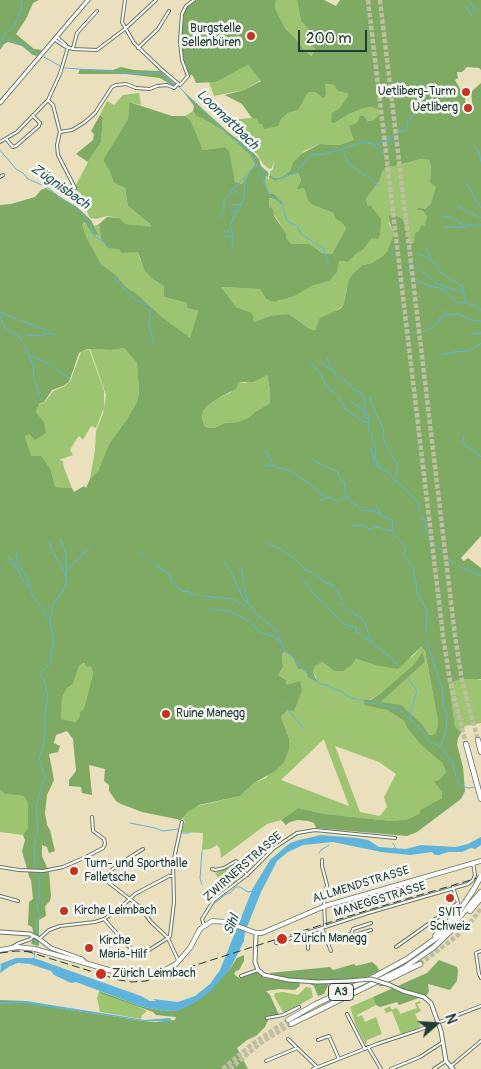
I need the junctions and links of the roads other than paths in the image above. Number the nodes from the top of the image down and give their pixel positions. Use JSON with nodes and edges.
{"nodes":[{"id":1,"x":88,"y":0,"type":"edge"},
{"id":2,"x":125,"y":0,"type":"edge"},
{"id":3,"x":156,"y":0,"type":"edge"},
{"id":4,"x":194,"y":0,"type":"edge"},
{"id":5,"x":97,"y":11,"type":"dead end"},
{"id":6,"x":169,"y":11,"type":"dead end"},
{"id":7,"x":126,"y":28,"type":"junction"},
{"id":8,"x":55,"y":38,"type":"junction"},
{"id":9,"x":68,"y":47,"type":"junction"},
{"id":10,"x":138,"y":48,"type":"junction"},
{"id":11,"x":73,"y":49,"type":"junction"},
{"id":12,"x":179,"y":84,"type":"junction"},
{"id":13,"x":48,"y":100,"type":"junction"},
{"id":14,"x":0,"y":103,"type":"edge"},
{"id":15,"x":33,"y":116,"type":"junction"},
{"id":16,"x":60,"y":132,"type":"junction"},
{"id":17,"x":6,"y":139,"type":"junction"},
{"id":18,"x":0,"y":142,"type":"edge"},
{"id":19,"x":3,"y":175,"type":"dead end"},
{"id":20,"x":0,"y":177,"type":"edge"},
{"id":21,"x":75,"y":188,"type":"dead end"},
{"id":22,"x":478,"y":740,"type":"dead end"},
{"id":23,"x":466,"y":744,"type":"tunnel mouth"},
{"id":24,"x":481,"y":752,"type":"edge"},
{"id":25,"x":481,"y":801,"type":"edge"},
{"id":26,"x":92,"y":817,"type":"dead end"},
{"id":27,"x":182,"y":822,"type":"dead end"},
{"id":28,"x":396,"y":838,"type":"dead end"},
{"id":29,"x":143,"y":849,"type":"dead end"},
{"id":30,"x":86,"y":857,"type":"junction"},
{"id":31,"x":322,"y":860,"type":"dead end"},
{"id":32,"x":481,"y":861,"type":"edge"},
{"id":33,"x":473,"y":864,"type":"junction"},
{"id":34,"x":0,"y":867,"type":"edge"},
{"id":35,"x":212,"y":869,"type":"dead end"},
{"id":36,"x":247,"y":875,"type":"junction"},
{"id":37,"x":173,"y":876,"type":"junction"},
{"id":38,"x":481,"y":876,"type":"edge"},
{"id":39,"x":103,"y":877,"type":"junction"},
{"id":40,"x":453,"y":887,"type":"junction"},
{"id":41,"x":481,"y":892,"type":"edge"},
{"id":42,"x":0,"y":896,"type":"edge"},
{"id":43,"x":130,"y":898,"type":"junction"},
{"id":44,"x":481,"y":898,"type":"edge"},
{"id":45,"x":18,"y":901,"type":"dead end"},
{"id":46,"x":325,"y":906,"type":"junction"},
{"id":47,"x":104,"y":919,"type":"junction"},
{"id":48,"x":460,"y":920,"type":"junction"},
{"id":49,"x":371,"y":923,"type":"dead end"},
{"id":50,"x":204,"y":925,"type":"junction"},
{"id":51,"x":324,"y":927,"type":"junction"},
{"id":52,"x":371,"y":930,"type":"dead end"},
{"id":53,"x":0,"y":932,"type":"edge"},
{"id":54,"x":256,"y":933,"type":"junction"},
{"id":55,"x":307,"y":933,"type":"junction"},
{"id":56,"x":351,"y":934,"type":"junction"},
{"id":57,"x":36,"y":937,"type":"junction"},
{"id":58,"x":325,"y":937,"type":"junction"},
{"id":59,"x":168,"y":938,"type":"junction"},
{"id":60,"x":310,"y":942,"type":"junction"},
{"id":61,"x":327,"y":942,"type":"junction"},
{"id":62,"x":276,"y":943,"type":"dead end"},
{"id":63,"x":396,"y":947,"type":"dead end"},
{"id":64,"x":12,"y":948,"type":"junction"},
{"id":65,"x":308,"y":949,"type":"dead end"},
{"id":66,"x":0,"y":950,"type":"edge"},
{"id":67,"x":481,"y":950,"type":"edge"},
{"id":68,"x":331,"y":951,"type":"dead end"},
{"id":69,"x":414,"y":955,"type":"junction"},
{"id":70,"x":179,"y":961,"type":"junction"},
{"id":71,"x":86,"y":963,"type":"junction"},
{"id":72,"x":420,"y":964,"type":"tunnel mouth"},
{"id":73,"x":260,"y":972,"type":"junction"},
{"id":74,"x":241,"y":976,"type":"dead end"},
{"id":75,"x":481,"y":978,"type":"edge"},
{"id":76,"x":352,"y":995,"type":"junction"},
{"id":77,"x":481,"y":1006,"type":"edge"},
{"id":78,"x":299,"y":1007,"type":"dead end"},
{"id":79,"x":347,"y":1014,"type":"dead end"},
{"id":80,"x":267,"y":1018,"type":"dead end"},
{"id":81,"x":438,"y":1023,"type":"junction"},
{"id":82,"x":288,"y":1039,"type":"dead end"},
{"id":83,"x":318,"y":1040,"type":"dead end"},
{"id":84,"x":481,"y":1041,"type":"edge"},
{"id":85,"x":443,"y":1042,"type":"junction"},
{"id":86,"x":297,"y":1048,"type":"junction"},
{"id":87,"x":367,"y":1048,"type":"junction"},
{"id":88,"x":339,"y":1059,"type":"junction"},
{"id":89,"x":266,"y":1061,"type":"dead end"},
{"id":90,"x":446,"y":1061,"type":"junction"},
{"id":91,"x":317,"y":1067,"type":"junction"},
{"id":92,"x":451,"y":1068,"type":"edge"},
{"id":93,"x":314,"y":1069,"type":"edge"},
{"id":94,"x":381,"y":1069,"type":"edge"},
{"id":95,"x":391,"y":1069,"type":"edge"},
{"id":96,"x":434,"y":1069,"type":"edge"}],
"edges":[{"from":1,"to":8,"type":"main road"},
{"from":2,"to":7,"type":"street"},
{"from":3,"to":7,"type":"street"},
{"from":4,"to":12,"type":"street"},
{"from":5,"to":11,"type":"street"},
{"from":6,"to":10,"type":"street"},
{"from":7,"to":10,"type":"street"},
{"from":7,"to":11,"type":"street"},
{"from":8,"to":9,"type":"street"},
{"from":8,"to":14,"type":"main road"},
{"from":9,"to":11,"type":"street"},
{"from":9,"to":13,"type":"street"},
{"from":10,"to":12,"type":"street"},
{"from":12,"to":16,"type":"street"},
{"from":13,"to":15,"type":"street"},
{"from":13,"to":16,"type":"street"},
{"from":15,"to":17,"type":"street"},
{"from":15,"to":17,"type":"street"},
{"from":16,"to":21,"type":"street"},
{"from":17,"to":18,"type":"street"},
{"from":19,"to":20,"type":"street"},
{"from":22,"to":24,"type":"highway"},
{"from":23,"to":25,"type":"highway"},
{"from":26,"to":30,"type":"street"},
{"from":27,"to":37,"type":"street"},
{"from":28,"to":36,"type":"street","name":"ZWIRNERSTRASSE"},
{"from":29,"to":39,"type":"street"},
{"from":30,"to":34,"type":"street"},
{"from":30,"to":39,"type":"street"},
{"from":31,"to":46,"type":"street"},
{"from":32,"to":33,"type":"main road","name":"ALLMENDSTRASSE"},
{"from":33,"to":40,"type":"street","name":"MANEGGSTRASSE"},
{"from":33,"to":46,"type":"main road","name":"ALLMENDSTRASSE"},
{"from":35,"to":36,"type":"street"},
{"from":36,"to":50,"type":"street","name":"ZWIRNERSTRASSE"},
{"from":37,"to":43,"type":"street"},
{"from":37,"to":59,"type":"street"},
{"from":38,"to":69,"type":"highway","number":"A3","bridge":true},
{"from":39,"to":43,"type":"street"},
{"from":40,"to":51,"type":"street","name":"MANEGGSTRASSE"},
{"from":40,"to":63,"type":"street"},
{"from":41,"to":48,"type":"highway","number":"A3"},
{"from":42,"to":45,"type":"street"},
{"from":43,"to":47,"type":"street"},
{"from":43,"to":59,"type":"street"},
{"from":44,"to":48,"type":"highway"},
{"from":46,"to":51,"type":"street"},
{"from":46,"to":54,"type":"main road","name":"ALLMENDSTRASSE"},
{"from":47,"to":57,"type":"street"},
{"from":47,"to":59,"type":"street"},
{"from":48,"to":69,"type":"highway","number":"A3"},
{"from":48,"to":76,"type":"highway"},
{"from":49,"to":56,"type":"street"},
{"from":50,"to":54,"type":"main road"},
{"from":50,"to":70,"type":"main road"},
{"from":51,"to":55,"type":"street","name":"MANEGGSTRASSE"},
{"from":51,"to":58,"type":"street"},
{"from":52,"to":56,"type":"street"},
{"from":53,"to":57,"type":"main road"},
{"from":54,"to":73,"type":"main road"},
{"from":55,"to":60,"type":"street"},
{"from":55,"to":62,"type":"street","name":"MANEGGSTRASSE"},
{"from":56,"to":61,"type":"street"},
{"from":57,"to":64,"type":"street"},
{"from":57,"to":71,"type":"main road"},
{"from":58,"to":60,"type":"street"},
{"from":58,"to":61,"type":"street"},
{"from":59,"to":70,"type":"street"},
{"from":60,"to":65,"type":"street"},
{"from":61,"to":68,"type":"street"},
{"from":64,"to":66,"type":"main road"},
{"from":64,"to":71,"type":"main road"},
{"from":67,"to":75,"type":"street"},
{"from":69,"to":76,"type":"highway","number":"A3"},
{"from":70,"to":71,"type":"main road"},
{"from":72,"to":76,"type":"highway","number":"A3"},
{"from":73,"to":74,"type":"street"},
{"from":73,"to":81,"type":"main road","bridge":true},
{"from":77,"to":81,"type":"street"},
{"from":78,"to":80,"type":"street"},
{"from":79,"to":87,"type":"street"},
{"from":81,"to":85,"type":"main road"},
{"from":81,"to":87,"type":"street"},
{"from":82,"to":86,"type":"street"},
{"from":83,"to":88,"type":"street"},
{"from":84,"to":92,"type":"street"},
{"from":85,"to":90,"type":"main road"},
{"from":85,"to":95,"type":"street"},
{"from":86,"to":89,"type":"street"},
{"from":86,"to":91,"type":"street"},
{"from":87,"to":88,"type":"street"},
{"from":87,"to":94,"type":"street"},
{"from":88,"to":91,"type":"street"},
{"from":90,"to":92,"type":"main road"},
{"from":90,"to":96,"type":"street"},
{"from":91,"to":93,"type":"street"}]}
